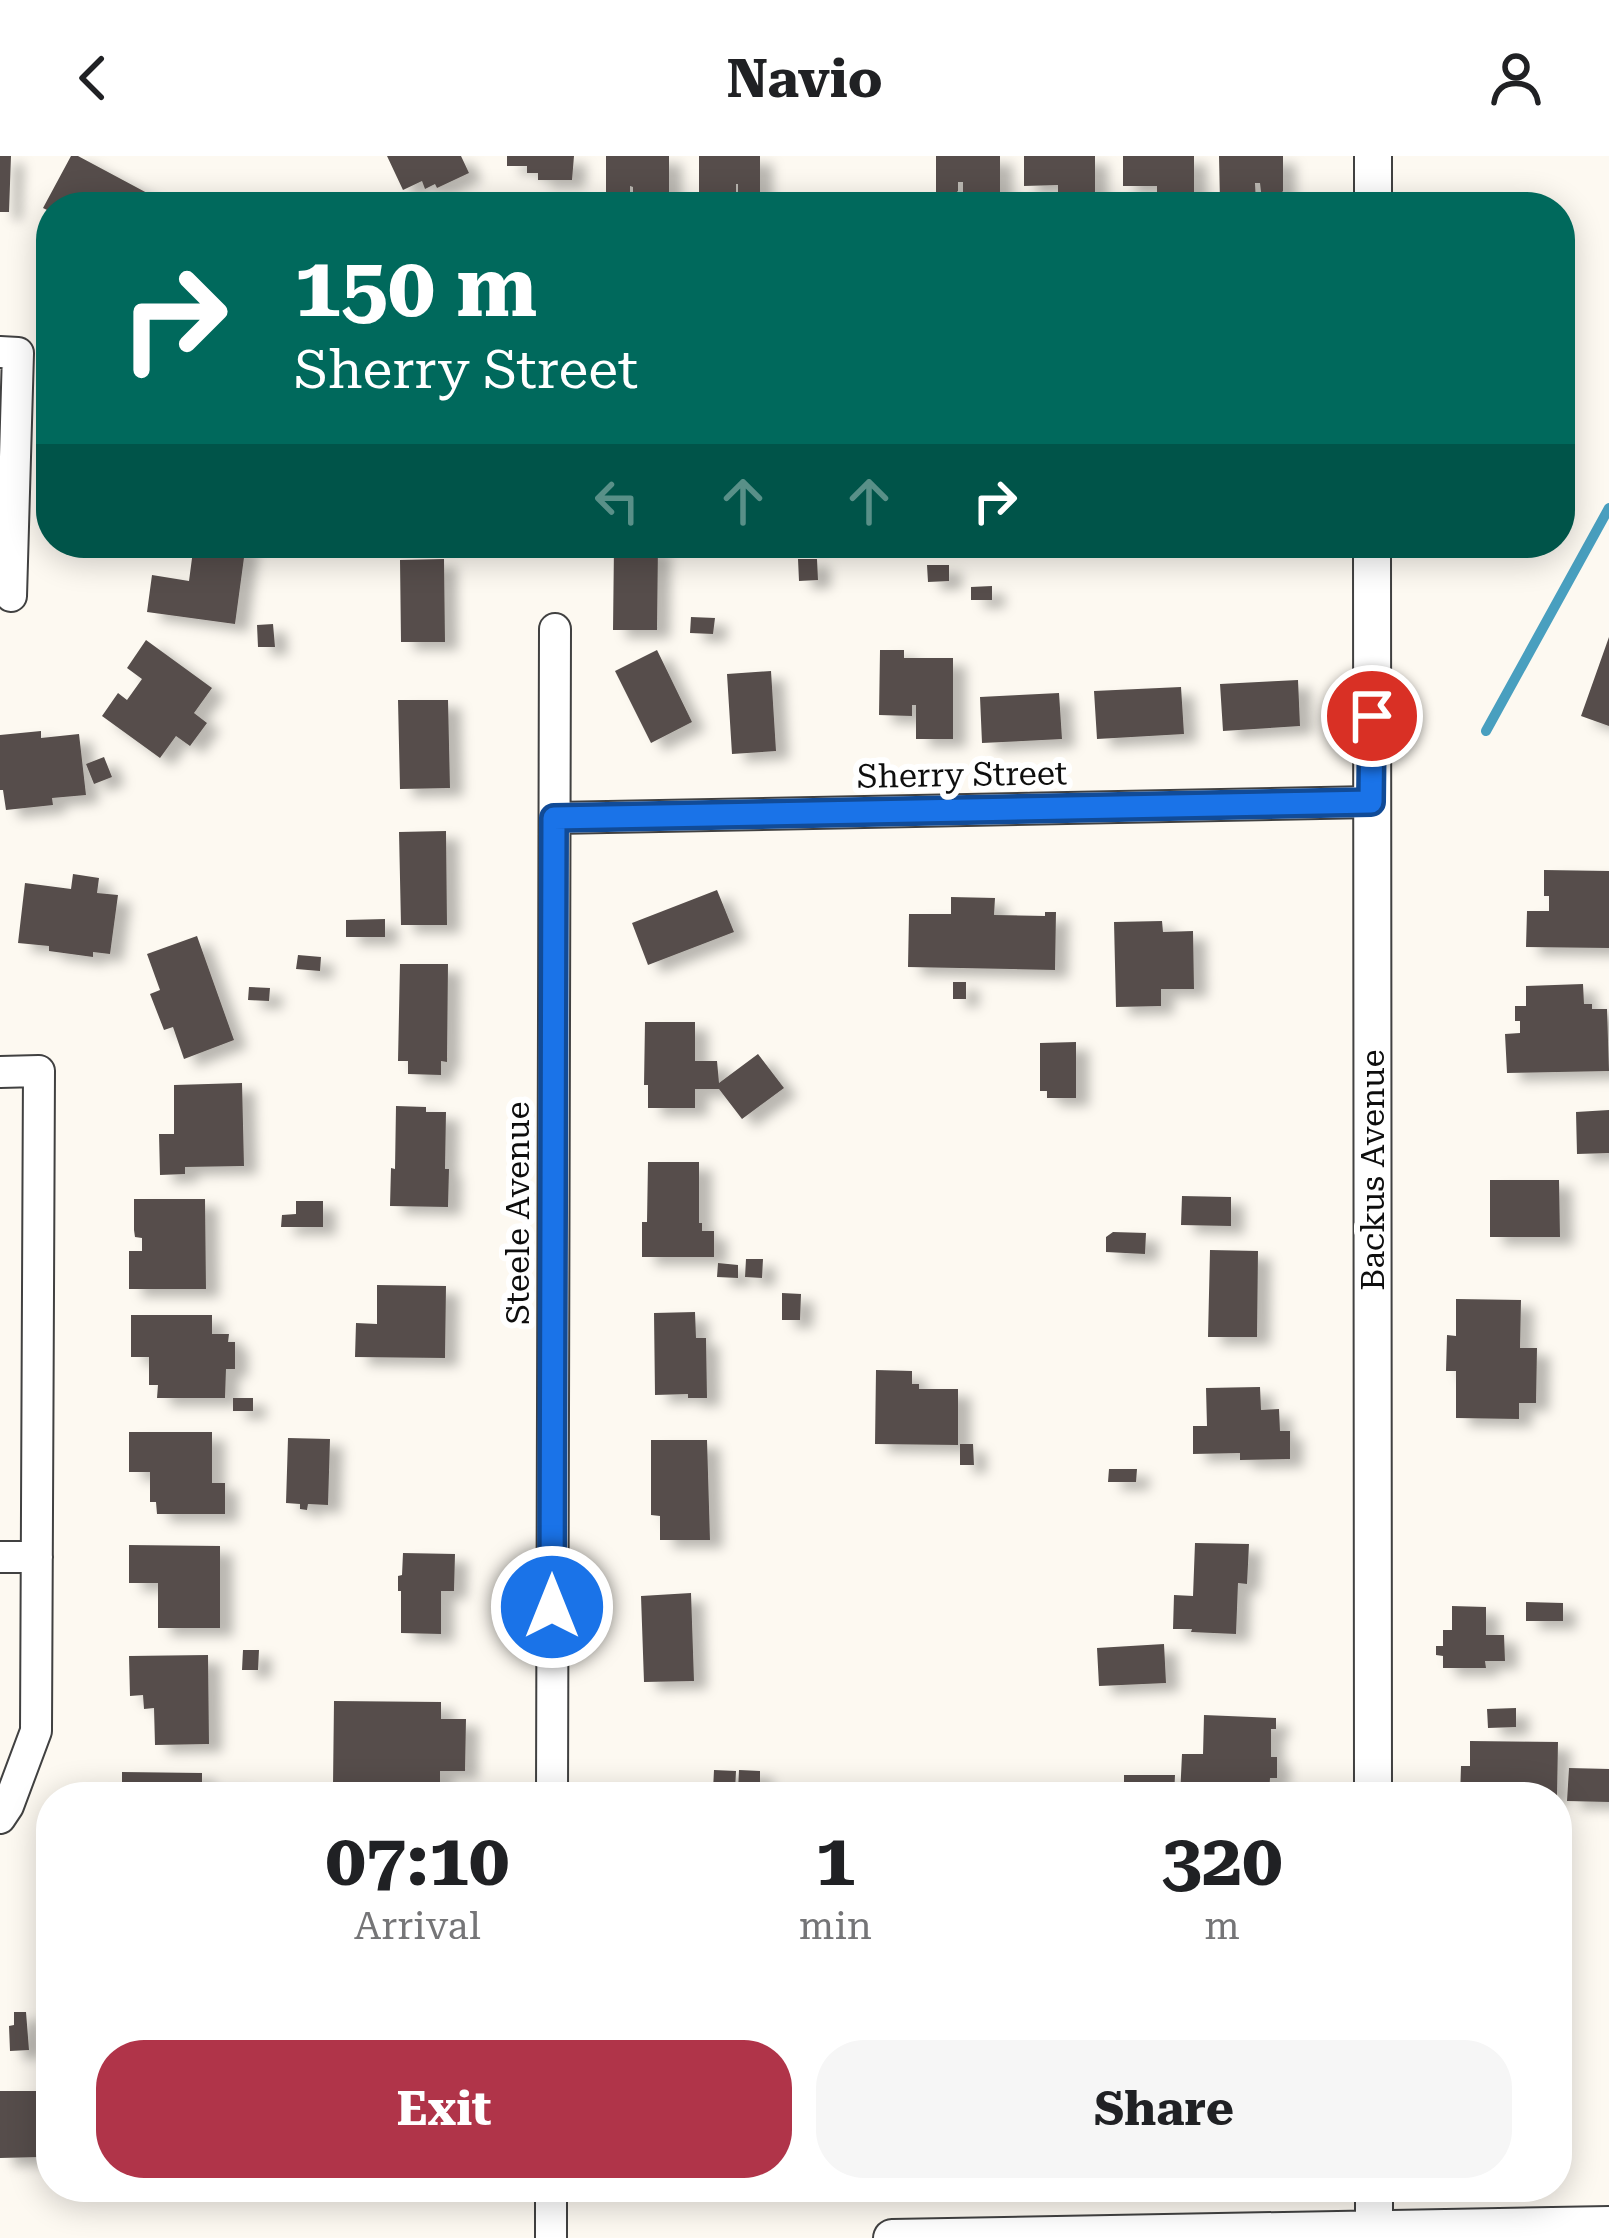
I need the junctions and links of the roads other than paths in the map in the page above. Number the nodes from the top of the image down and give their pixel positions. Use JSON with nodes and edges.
{"nodes":[{"id":1,"x":1373,"y":156,"type":"edge"},
{"id":2,"x":1373,"y":192,"type":"edge"},
{"id":3,"x":9,"y":352,"type":"edge"},
{"id":4,"x":1372,"y":558,"type":"edge"},
{"id":5,"x":11,"y":596,"type":"dead end"},
{"id":6,"x":555,"y":629,"type":"dead end"},
{"id":7,"x":1371,"y":802,"type":"junction"},
{"id":8,"x":554,"y":818,"type":"junction"},
{"id":9,"x":0,"y":1072,"type":"edge"},
{"id":10,"x":0,"y":1557,"type":"edge"},
{"id":11,"x":37,"y":1557,"type":"junction"},
{"id":12,"x":552,"y":1782,"type":"edge"},
{"id":13,"x":1373,"y":1782,"type":"edge"},
{"id":14,"x":0,"y":1818,"type":"edge"},
{"id":15,"x":551,"y":2202,"type":"edge"},
{"id":16,"x":1374,"y":2202,"type":"edge"},
{"id":17,"x":1609,"y":2225,"type":"edge"},
{"id":18,"x":1374,"y":2233,"type":"edge"},
{"id":19,"x":550,"y":2238,"type":"edge"},
{"id":20,"x":892,"y":2238,"type":"edge"}],
"edges":[{"from":1,"to":2,"type":"street"},
{"from":3,"to":5,"type":"street"},
{"from":4,"to":7,"type":"street","name":"Backus Avenue"},
{"from":6,"to":8,"type":"street","name":"Steele Avenue"},
{"from":7,"to":8,"type":"street","name":"Sherry Street"},
{"from":7,"to":13,"type":"street","name":"Backus Avenue"},
{"from":8,"to":12,"type":"street","name":"Steele Avenue"},
{"from":9,"to":11,"type":"street"},
{"from":10,"to":11,"type":"street"},
{"from":11,"to":14,"type":"street"},
{"from":15,"to":19,"type":"street"},
{"from":16,"to":18,"type":"street"},
{"from":17,"to":18,"type":"street"},
{"from":18,"to":20,"type":"street"}]}
